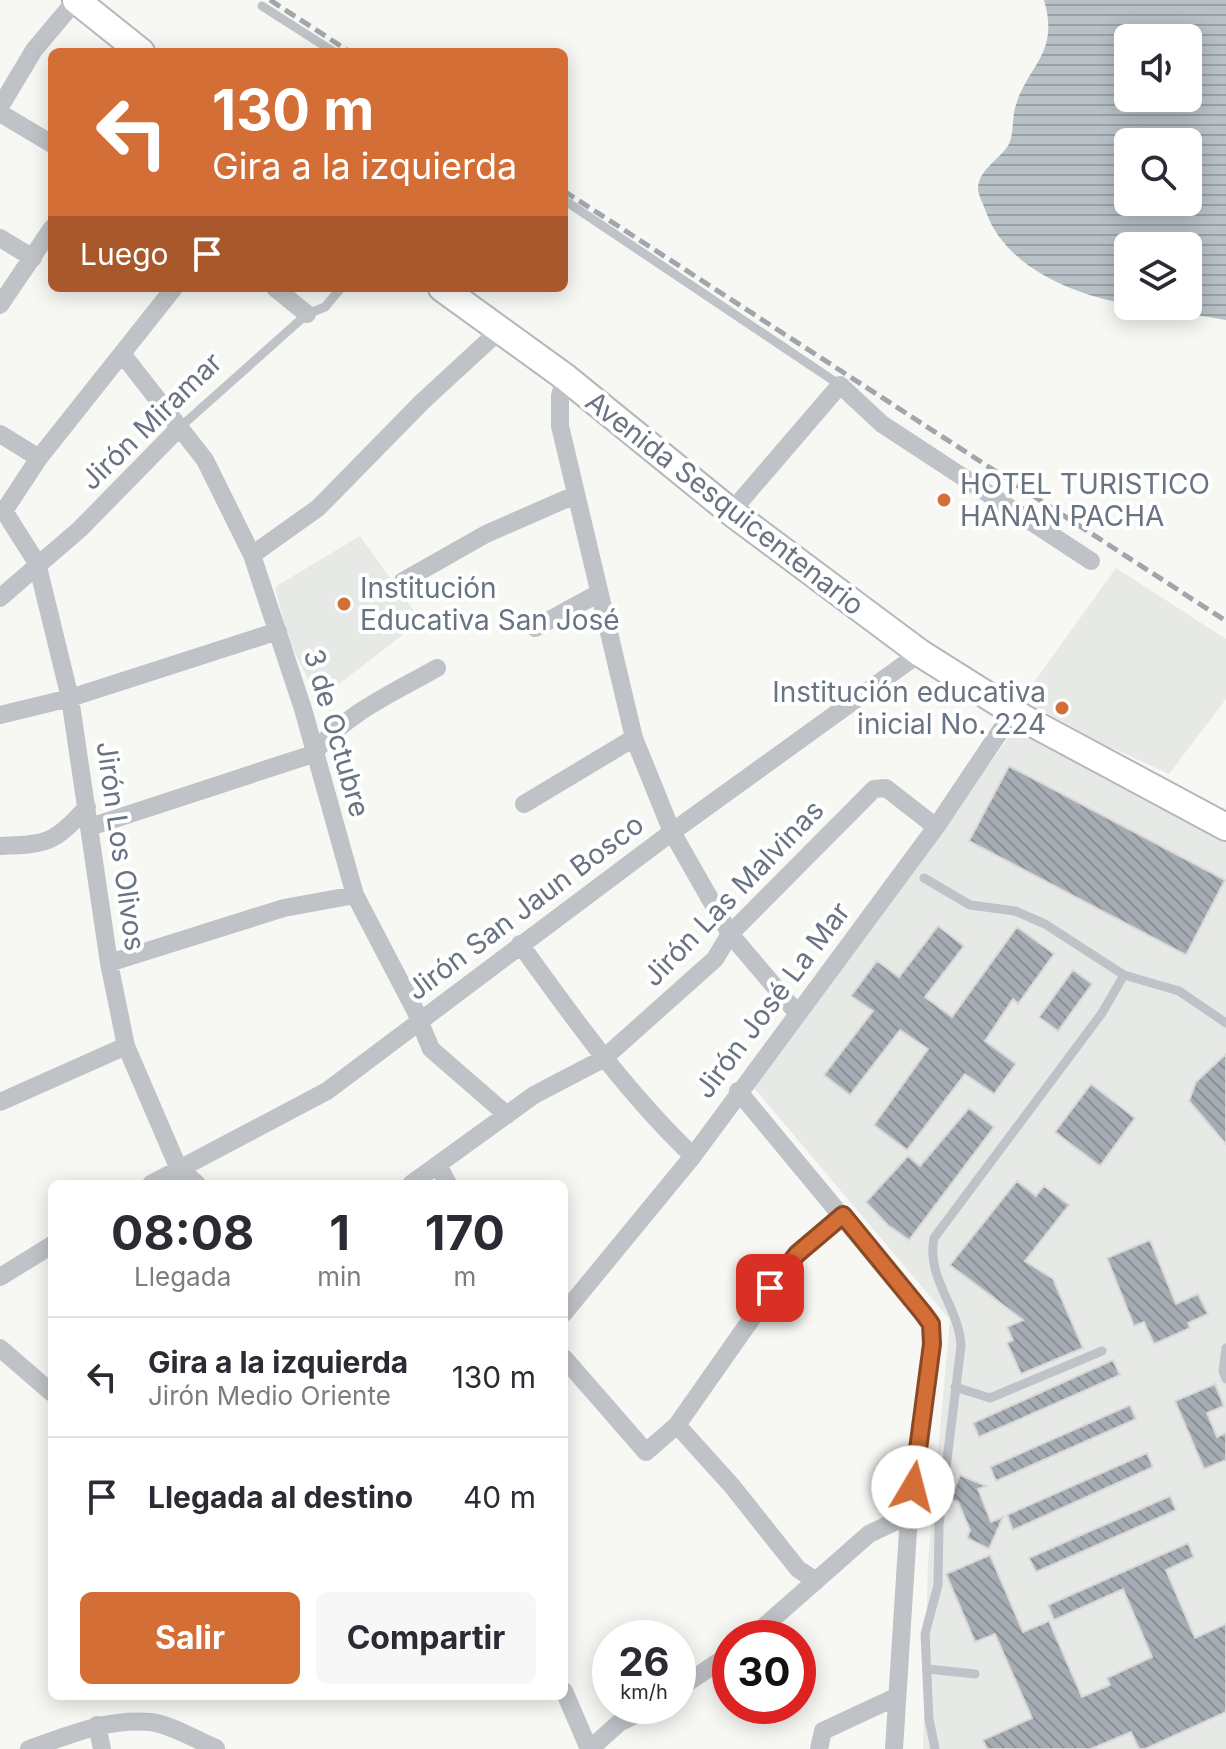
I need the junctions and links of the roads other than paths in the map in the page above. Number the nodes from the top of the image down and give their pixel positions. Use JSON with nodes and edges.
{"nodes":[{"id":1,"x":76,"y":0,"type":"edge"},
{"id":2,"x":262,"y":6,"type":"dead end"},
{"id":3,"x":136,"y":48,"type":"edge"},
{"id":4,"x":328,"y":48,"type":"edge"},
{"id":5,"x":0,"y":110,"type":"edge"},
{"id":6,"x":48,"y":141,"type":"edge"},
{"id":7,"x":568,"y":203,"type":"edge"},
{"id":8,"x":48,"y":234,"type":"edge"},
{"id":9,"x":0,"y":238,"type":"edge"},
{"id":10,"x":33,"y":258,"type":"junction"},
{"id":11,"x":171,"y":292,"type":"edge"},
{"id":12,"x":280,"y":292,"type":"edge"},
{"id":13,"x":338,"y":292,"type":"edge"},
{"id":14,"x":448,"y":292,"type":"edge"},
{"id":15,"x":0,"y":305,"type":"edge"},
{"id":16,"x":307,"y":314,"type":"junction"},
{"id":17,"x":500,"y":330,"type":"junction"},
{"id":18,"x":123,"y":355,"type":"junction"},
{"id":19,"x":565,"y":377,"type":"junction"},
{"id":20,"x":840,"y":385,"type":"junction"},
{"id":21,"x":178,"y":429,"type":"junction"},
{"id":22,"x":0,"y":434,"type":"edge"},
{"id":23,"x":39,"y":458,"type":"junction"},
{"id":24,"x":575,"y":495,"type":"junction"},
{"id":25,"x":731,"y":512,"type":"junction"},
{"id":26,"x":252,"y":555,"type":"junction"},
{"id":27,"x":1091,"y":561,"type":"dead end"},
{"id":28,"x":37,"y":563,"type":"junction"},
{"id":29,"x":403,"y":581,"type":"dead end"},
{"id":30,"x":599,"y":593,"type":"junction"},
{"id":31,"x":0,"y":598,"type":"edge"},
{"id":32,"x":535,"y":628,"type":"dead end"},
{"id":33,"x":278,"y":631,"type":"junction"},
{"id":34,"x":920,"y":653,"type":"junction"},
{"id":35,"x":437,"y":668,"type":"dead end"},
{"id":36,"x":70,"y":698,"type":"junction"},
{"id":37,"x":1013,"y":712,"type":"junction"},
{"id":38,"x":0,"y":715,"type":"edge"},
{"id":39,"x":634,"y":738,"type":"junction"},
{"id":40,"x":313,"y":754,"type":"junction"},
{"id":41,"x":524,"y":804,"type":"dead end"},
{"id":42,"x":87,"y":807,"type":"junction"},
{"id":43,"x":90,"y":827,"type":"junction"},
{"id":44,"x":936,"y":827,"type":"junction"},
{"id":45,"x":1226,"y":827,"type":"edge"},
{"id":46,"x":672,"y":832,"type":"junction"},
{"id":47,"x":0,"y":846,"type":"edge"},
{"id":48,"x":924,"y":878,"type":"dead end"},
{"id":49,"x":355,"y":895,"type":"junction"},
{"id":50,"x":730,"y":934,"type":"junction"},
{"id":51,"x":520,"y":944,"type":"junction"},
{"id":52,"x":109,"y":963,"type":"junction"},
{"id":53,"x":1124,"y":975,"type":"junction"},
{"id":54,"x":798,"y":1014,"type":"junction"},
{"id":55,"x":418,"y":1023,"type":"junction"},
{"id":56,"x":1226,"y":1023,"type":"edge"},
{"id":57,"x":126,"y":1046,"type":"junction"},
{"id":58,"x":603,"y":1059,"type":"junction"},
{"id":59,"x":738,"y":1091,"type":"junction"},
{"id":60,"x":0,"y":1102,"type":"edge"},
{"id":61,"x":507,"y":1115,"type":"junction"},
{"id":62,"x":693,"y":1156,"type":"junction"},
{"id":63,"x":438,"y":1165,"type":"junction"},
{"id":64,"x":178,"y":1167,"type":"junction"},
{"id":65,"x":157,"y":1180,"type":"edge"},
{"id":66,"x":193,"y":1180,"type":"edge"},
{"id":67,"x":417,"y":1180,"type":"edge"},
{"id":68,"x":446,"y":1180,"type":"edge"},
{"id":69,"x":843,"y":1215,"type":"junction"},
{"id":70,"x":48,"y":1247,"type":"edge"},
{"id":71,"x":0,"y":1277,"type":"edge"},
{"id":72,"x":568,"y":1308,"type":"edge"},
{"id":73,"x":0,"y":1348,"type":"edge"},
{"id":74,"x":1226,"y":1348,"type":"edge"},
{"id":75,"x":1102,"y":1351,"type":"dead end"},
{"id":76,"x":568,"y":1363,"type":"edge"},
{"id":77,"x":1226,"y":1379,"type":"edge"},
{"id":78,"x":955,"y":1387,"type":"junction"},
{"id":79,"x":48,"y":1390,"type":"edge"},
{"id":80,"x":677,"y":1425,"type":"junction"},
{"id":81,"x":909,"y":1515,"type":"junction"},
{"id":82,"x":816,"y":1581,"type":"junction"},
{"id":83,"x":772,"y":1620,"type":"edge"},
{"id":84,"x":928,"y":1669,"type":"junction"},
{"id":85,"x":975,"y":1674,"type":"dead end"},
{"id":86,"x":896,"y":1697,"type":"junction"},
{"id":87,"x":568,"y":1700,"type":"edge"},
{"id":88,"x":618,"y":1724,"type":"edge"},
{"id":89,"x":97,"y":1725,"type":"junction"},
{"id":90,"x":34,"y":1748,"type":"edge"},
{"id":91,"x":216,"y":1748,"type":"edge"},
{"id":92,"x":102,"y":1749,"type":"edge"},
{"id":93,"x":589,"y":1749,"type":"edge"},
{"id":94,"x":819,"y":1749,"type":"edge"},
{"id":95,"x":894,"y":1749,"type":"edge"},
{"id":96,"x":935,"y":1749,"type":"edge"}],
"edges":[{"from":1,"to":3,"type":"street"},
{"from":1,"to":5,"type":"street"},
{"from":2,"to":4,"type":"lane"},
{"from":5,"to":6,"type":"street"},
{"from":7,"to":20,"type":"lane"},
{"from":8,"to":10,"type":"street"},
{"from":9,"to":10,"type":"street"},
{"from":10,"to":15,"type":"street"},
{"from":11,"to":18,"type":"street"},
{"from":12,"to":16,"type":"street"},
{"from":13,"to":16,"type":"lane","name":"Jirón Miramar"},
{"from":14,"to":17,"type":"street","name":"Avenida Sesquicentenario"},
{"from":16,"to":21,"type":"lane","name":"Jirón Miramar"},
{"from":17,"to":19,"type":"street","name":"Avenida Sesquicentenario"},
{"from":17,"to":26,"type":"street"},
{"from":18,"to":21,"type":"street","name":"3 de Octubre"},
{"from":18,"to":23,"type":"street"},
{"from":19,"to":24,"type":"street"},
{"from":19,"to":25,"type":"street","name":"Avenida Sesquicentenario"},
{"from":20,"to":25,"type":"street"},
{"from":20,"to":27,"type":"street"},
{"from":21,"to":26,"type":"street","name":"3 de Octubre"},
{"from":21,"to":28,"type":"street","name":"Jirón Miramar"},
{"from":22,"to":23,"type":"street"},
{"from":23,"to":28,"type":"street","name":"Jirón Los Olivos"},
{"from":24,"to":29,"type":"street"},
{"from":24,"to":30,"type":"street"},
{"from":25,"to":34,"type":"street","name":"Avenida Sesquicentenario"},
{"from":26,"to":33,"type":"street","name":"3 de Octubre"},
{"from":28,"to":31,"type":"street","name":"Jirón Miramar"},
{"from":28,"to":36,"type":"street","name":"Jirón Los Olivos"},
{"from":30,"to":32,"type":"street"},
{"from":30,"to":39,"type":"street"},
{"from":33,"to":36,"type":"street"},
{"from":33,"to":40,"type":"street","name":"3 de Octubre"},
{"from":34,"to":37,"type":"street","name":"Avenida Sesquicentenario"},
{"from":34,"to":46,"type":"street","name":"Jirón San Jaun Bosco"},
{"from":35,"to":40,"type":"street"},
{"from":36,"to":38,"type":"street"},
{"from":36,"to":42,"type":"street","name":"Jirón Los Olivos"},
{"from":37,"to":44,"type":"street","name":"Jirón José La Mar"},
{"from":37,"to":45,"type":"street","name":"Avenida Sesquicentenario"},
{"from":39,"to":41,"type":"street"},
{"from":39,"to":46,"type":"street"},
{"from":40,"to":43,"type":"street"},
{"from":40,"to":49,"type":"street","name":"3 de Octubre"},
{"from":42,"to":43,"type":"street","name":"Jirón Los Olivos"},
{"from":42,"to":47,"type":"street"},
{"from":43,"to":52,"type":"street","name":"Jirón Los Olivos"},
{"from":44,"to":50,"type":"street","name":"Jirón Las Malvinas"},
{"from":44,"to":54,"type":"street","name":"Jirón José La Mar"},
{"from":46,"to":50,"type":"street"},
{"from":46,"to":51,"type":"street","name":"Jirón San Jaun Bosco"},
{"from":48,"to":53,"type":"lane"},
{"from":49,"to":52,"type":"street"},
{"from":49,"to":55,"type":"street","name":"3 de Octubre"},
{"from":50,"to":54,"type":"street"},
{"from":50,"to":58,"type":"street","name":"Jirón Las Malvinas"},
{"from":51,"to":55,"type":"street","name":"Jirón San Jaun Bosco"},
{"from":51,"to":58,"type":"street"},
{"from":52,"to":57,"type":"street","name":"Jirón Los Olivos"},
{"from":53,"to":56,"type":"lane"},
{"from":53,"to":78,"type":"lane"},
{"from":54,"to":59,"type":"street","name":"Jirón José La Mar"},
{"from":55,"to":61,"type":"street","name":"3 de Octubre"},
{"from":55,"to":64,"type":"street","name":"Jirón San Jaun Bosco"},
{"from":57,"to":60,"type":"street"},
{"from":57,"to":64,"type":"street","name":"Jirón Los Olivos"},
{"from":58,"to":61,"type":"street","name":"Jirón Las Malvinas"},
{"from":58,"to":62,"type":"street"},
{"from":59,"to":62,"type":"street","name":"Jirón José La Mar"},
{"from":59,"to":69,"type":"street"},
{"from":61,"to":63,"type":"street","name":"Jirón Las Malvinas"},
{"from":62,"to":72,"type":"street","name":"Jirón José La Mar"},
{"from":63,"to":67,"type":"street","name":"Jirón Las Malvinas"},
{"from":63,"to":68,"type":"street"},
{"from":64,"to":65,"type":"street","name":"Jirón San Jaun Bosco"},
{"from":64,"to":66,"type":"street","name":"Jirón Los Olivos"},
{"from":69,"to":80,"type":"street"},
{"from":69,"to":81,"type":"street"},
{"from":70,"to":71,"type":"street"},
{"from":73,"to":79,"type":"street"},
{"from":74,"to":77,"type":"lane"},
{"from":75,"to":78,"type":"lane"},
{"from":76,"to":80,"type":"street"},
{"from":78,"to":84,"type":"lane"},
{"from":80,"to":82,"type":"street"},
{"from":81,"to":82,"type":"street"},
{"from":81,"to":86,"type":"street"},
{"from":82,"to":83,"type":"street"},
{"from":84,"to":85,"type":"lane"},
{"from":84,"to":96,"type":"lane"},
{"from":86,"to":94,"type":"street"},
{"from":86,"to":95,"type":"street"},
{"from":87,"to":93,"type":"street"},
{"from":88,"to":93,"type":"street"},
{"from":89,"to":90,"type":"street"},
{"from":89,"to":91,"type":"street"},
{"from":89,"to":92,"type":"street"}]}
